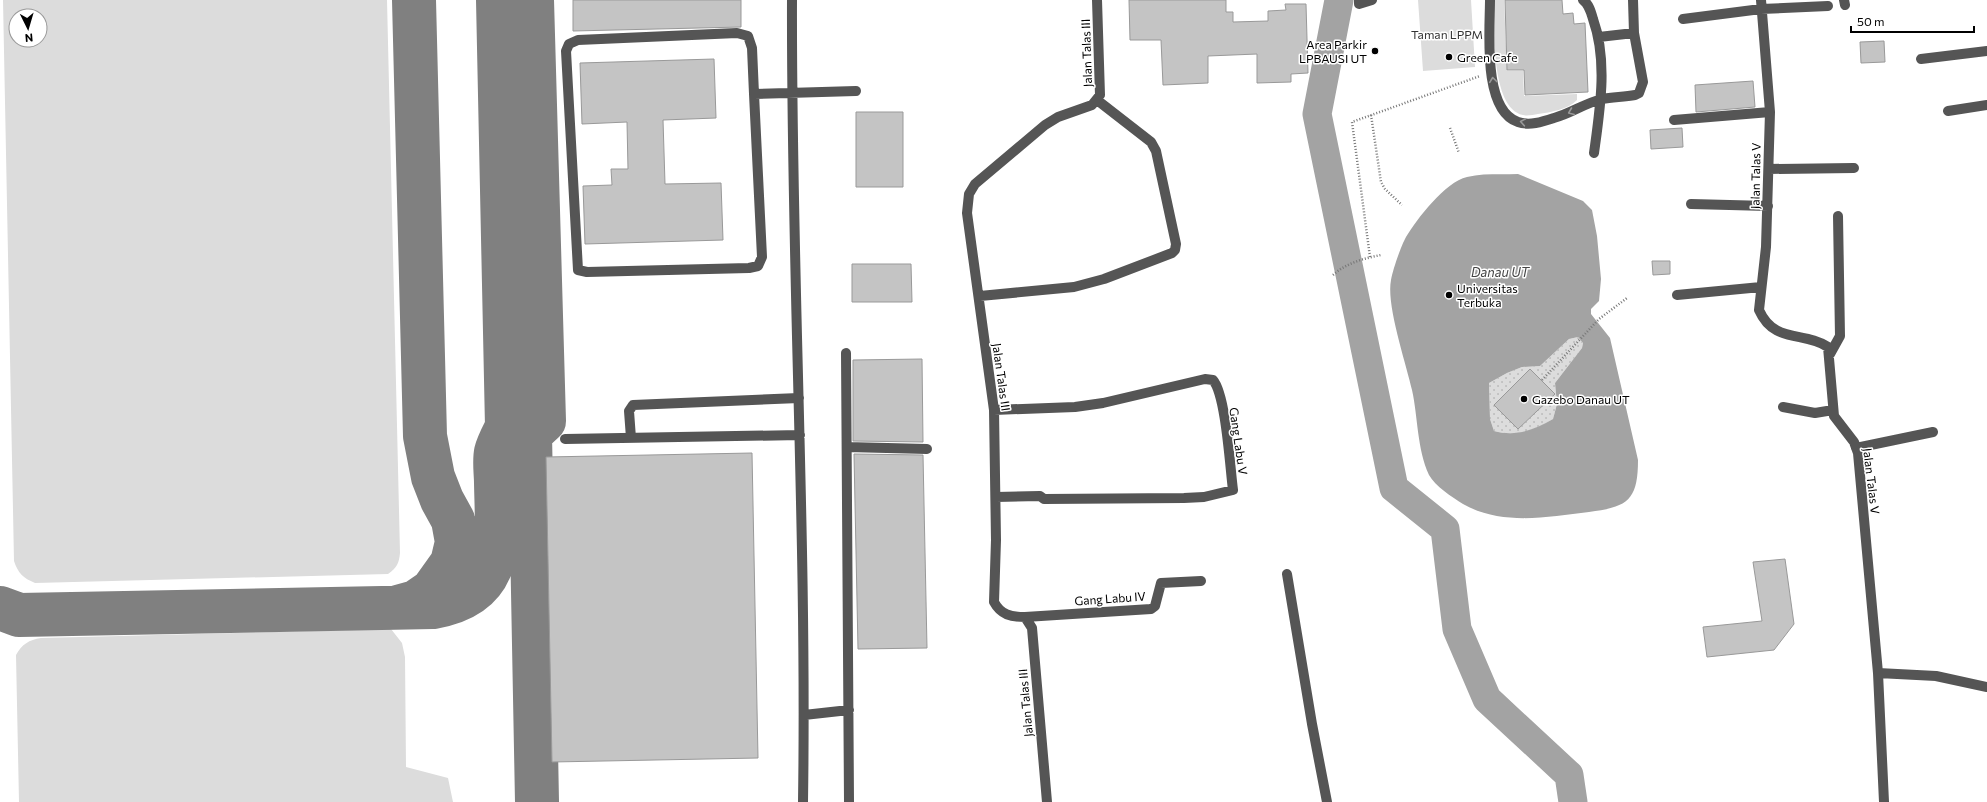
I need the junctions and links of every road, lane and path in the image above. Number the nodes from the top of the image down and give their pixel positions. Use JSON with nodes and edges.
{"nodes":[{"id":1,"x":792,"y":0,"type":"edge"},
{"id":2,"x":1097,"y":0,"type":"edge"},
{"id":3,"x":1359,"y":0,"type":"edge"},
{"id":4,"x":1372,"y":0,"type":"edge"},
{"id":5,"x":1490,"y":0,"type":"edge"},
{"id":6,"x":1633,"y":0,"type":"edge"},
{"id":7,"x":1585,"y":1,"type":"edge"},
{"id":8,"x":1761,"y":5,"type":"edge"},
{"id":9,"x":1828,"y":6,"type":"dead end"},
{"id":10,"x":1683,"y":20,"type":"dead end"},
{"id":11,"x":1634,"y":33,"type":"junction"},
{"id":12,"x":1599,"y":37,"type":"junction"},
{"id":13,"x":1987,"y":51,"type":"edge"},
{"id":14,"x":1921,"y":59,"type":"dead end"},
{"id":15,"x":1492,"y":72,"type":"junction"},
{"id":16,"x":856,"y":91,"type":"dead end"},
{"id":17,"x":792,"y":92,"type":"junction"},
{"id":18,"x":754,"y":94,"type":"junction"},
{"id":19,"x":1601,"y":99,"type":"junction"},
{"id":20,"x":1097,"y":100,"type":"junction"},
{"id":21,"x":1987,"y":105,"type":"edge"},
{"id":22,"x":1948,"y":111,"type":"dead end"},
{"id":23,"x":1770,"y":112,"type":"junction"},
{"id":24,"x":1370,"y":115,"type":"junction"},
{"id":25,"x":1674,"y":120,"type":"dead end"},
{"id":26,"x":1450,"y":128,"type":"dead end"},
{"id":27,"x":1459,"y":153,"type":"dead end"},
{"id":28,"x":1594,"y":153,"type":"dead end"},
{"id":29,"x":1854,"y":168,"type":"dead end"},
{"id":30,"x":1769,"y":169,"type":"junction"},
{"id":31,"x":1691,"y":204,"type":"dead end"},
{"id":32,"x":1402,"y":205,"type":"dead end"},
{"id":33,"x":1768,"y":206,"type":"junction"},
{"id":34,"x":1838,"y":216,"type":"dead end"},
{"id":35,"x":1381,"y":255,"type":"dead end"},
{"id":36,"x":1370,"y":257,"type":"junction"},
{"id":37,"x":1333,"y":275,"type":"dead end"},
{"id":38,"x":1761,"y":287,"type":"junction"},
{"id":39,"x":1677,"y":295,"type":"dead end"},
{"id":40,"x":980,"y":296,"type":"junction"},
{"id":41,"x":1627,"y":298,"type":"dead end"},
{"id":42,"x":846,"y":353,"type":"dead end"},
{"id":43,"x":1830,"y":354,"type":"junction"},
{"id":44,"x":1542,"y":380,"type":"dead end"},
{"id":45,"x":799,"y":398,"type":"junction"},
{"id":46,"x":1783,"y":407,"type":"dead end"},
{"id":47,"x":994,"y":410,"type":"junction"},
{"id":48,"x":1833,"y":410,"type":"junction"},
{"id":49,"x":1933,"y":432,"type":"dead end"},
{"id":50,"x":800,"y":435,"type":"junction"},
{"id":51,"x":631,"y":438,"type":"junction"},
{"id":52,"x":564,"y":439,"type":"dead end"},
{"id":53,"x":847,"y":447,"type":"junction"},
{"id":54,"x":1856,"y":448,"type":"junction"},
{"id":55,"x":927,"y":449,"type":"dead end"},
{"id":56,"x":996,"y":497,"type":"junction"},
{"id":57,"x":1287,"y":574,"type":"dead end"},
{"id":58,"x":1201,"y":581,"type":"dead end"},
{"id":59,"x":1025,"y":617,"type":"junction"},
{"id":60,"x":1878,"y":673,"type":"junction"},
{"id":61,"x":1987,"y":687,"type":"edge"},
{"id":62,"x":848,"y":710,"type":"junction"},
{"id":63,"x":804,"y":715,"type":"junction"},
{"id":64,"x":803,"y":802,"type":"edge"},
{"id":65,"x":849,"y":802,"type":"edge"},
{"id":66,"x":1047,"y":802,"type":"edge"},
{"id":67,"x":1327,"y":802,"type":"edge"},
{"id":68,"x":1884,"y":802,"type":"edge"}],
"edges":[{"from":1,"to":17,"type":"street"},
{"from":2,"to":20,"type":"street","name":"Jalan Talas III"},
{"from":3,"to":4,"type":"street"},
{"from":5,"to":15,"type":"street"},
{"from":6,"to":11,"type":"street"},
{"from":7,"to":12,"type":"street"},
{"from":8,"to":9,"type":"street"},
{"from":8,"to":10,"type":"street"},
{"from":8,"to":23,"type":"street","name":"Jalan Talas V"},
{"from":11,"to":12,"type":"street"},
{"from":11,"to":19,"type":"street"},
{"from":12,"to":19,"type":"street"},
{"from":13,"to":14,"type":"street"},
{"from":19,"to":15,"type":"street","one_way":true},
{"from":15,"to":24,"type":"path"},
{"from":16,"to":17,"type":"street"},
{"from":17,"to":18,"type":"street"},
{"from":17,"to":45,"type":"street"},
{"from":18,"to":18,"type":"street"},
{"from":19,"to":28,"type":"street"},
{"from":20,"to":40,"type":"street","name":"Jalan Talas III"},
{"from":20,"to":40,"type":"street"},
{"from":21,"to":22,"type":"street"},
{"from":23,"to":25,"type":"street"},
{"from":23,"to":30,"type":"street","name":"Jalan Talas V"},
{"from":24,"to":32,"type":"path"},
{"from":24,"to":36,"type":"path"},
{"from":26,"to":27,"type":"path"},
{"from":29,"to":30,"type":"street"},
{"from":30,"to":33,"type":"street","name":"Jalan Talas V"},
{"from":31,"to":33,"type":"street"},
{"from":33,"to":38,"type":"street","name":"Jalan Talas V"},
{"from":34,"to":43,"type":"street"},
{"from":35,"to":36,"type":"path"},
{"from":36,"to":37,"type":"path"},
{"from":38,"to":39,"type":"street"},
{"from":38,"to":43,"type":"street","name":"Jalan Talas V"},
{"from":40,"to":47,"type":"street","name":"Jalan Talas III"},
{"from":41,"to":44,"type":"path"},
{"from":42,"to":53,"type":"street"},
{"from":43,"to":48,"type":"street","name":"Jalan Talas V"},
{"from":45,"to":50,"type":"street"},
{"from":45,"to":51,"type":"street"},
{"from":46,"to":48,"type":"street"},
{"from":47,"to":56,"type":"street","name":"Jalan Talas III"},
{"from":47,"to":56,"type":"street","name":"Gang Labu V"},
{"from":48,"to":54,"type":"street","name":"Jalan Talas V"},
{"from":49,"to":54,"type":"street"},
{"from":50,"to":51,"type":"street"},
{"from":50,"to":63,"type":"street"},
{"from":51,"to":52,"type":"street"},
{"from":53,"to":55,"type":"street"},
{"from":53,"to":62,"type":"street"},
{"from":54,"to":60,"type":"street","name":"Jalan Talas V"},
{"from":56,"to":59,"type":"street","name":"Jalan Talas III"},
{"from":57,"to":67,"type":"street"},
{"from":58,"to":59,"type":"street","name":"Gang Labu IV"},
{"from":59,"to":66,"type":"street","name":"Jalan Talas III"},
{"from":60,"to":61,"type":"street"},
{"from":60,"to":68,"type":"street","name":"Jalan Talas V"},
{"from":62,"to":63,"type":"street"},
{"from":62,"to":65,"type":"street"},
{"from":63,"to":64,"type":"street"}]}
